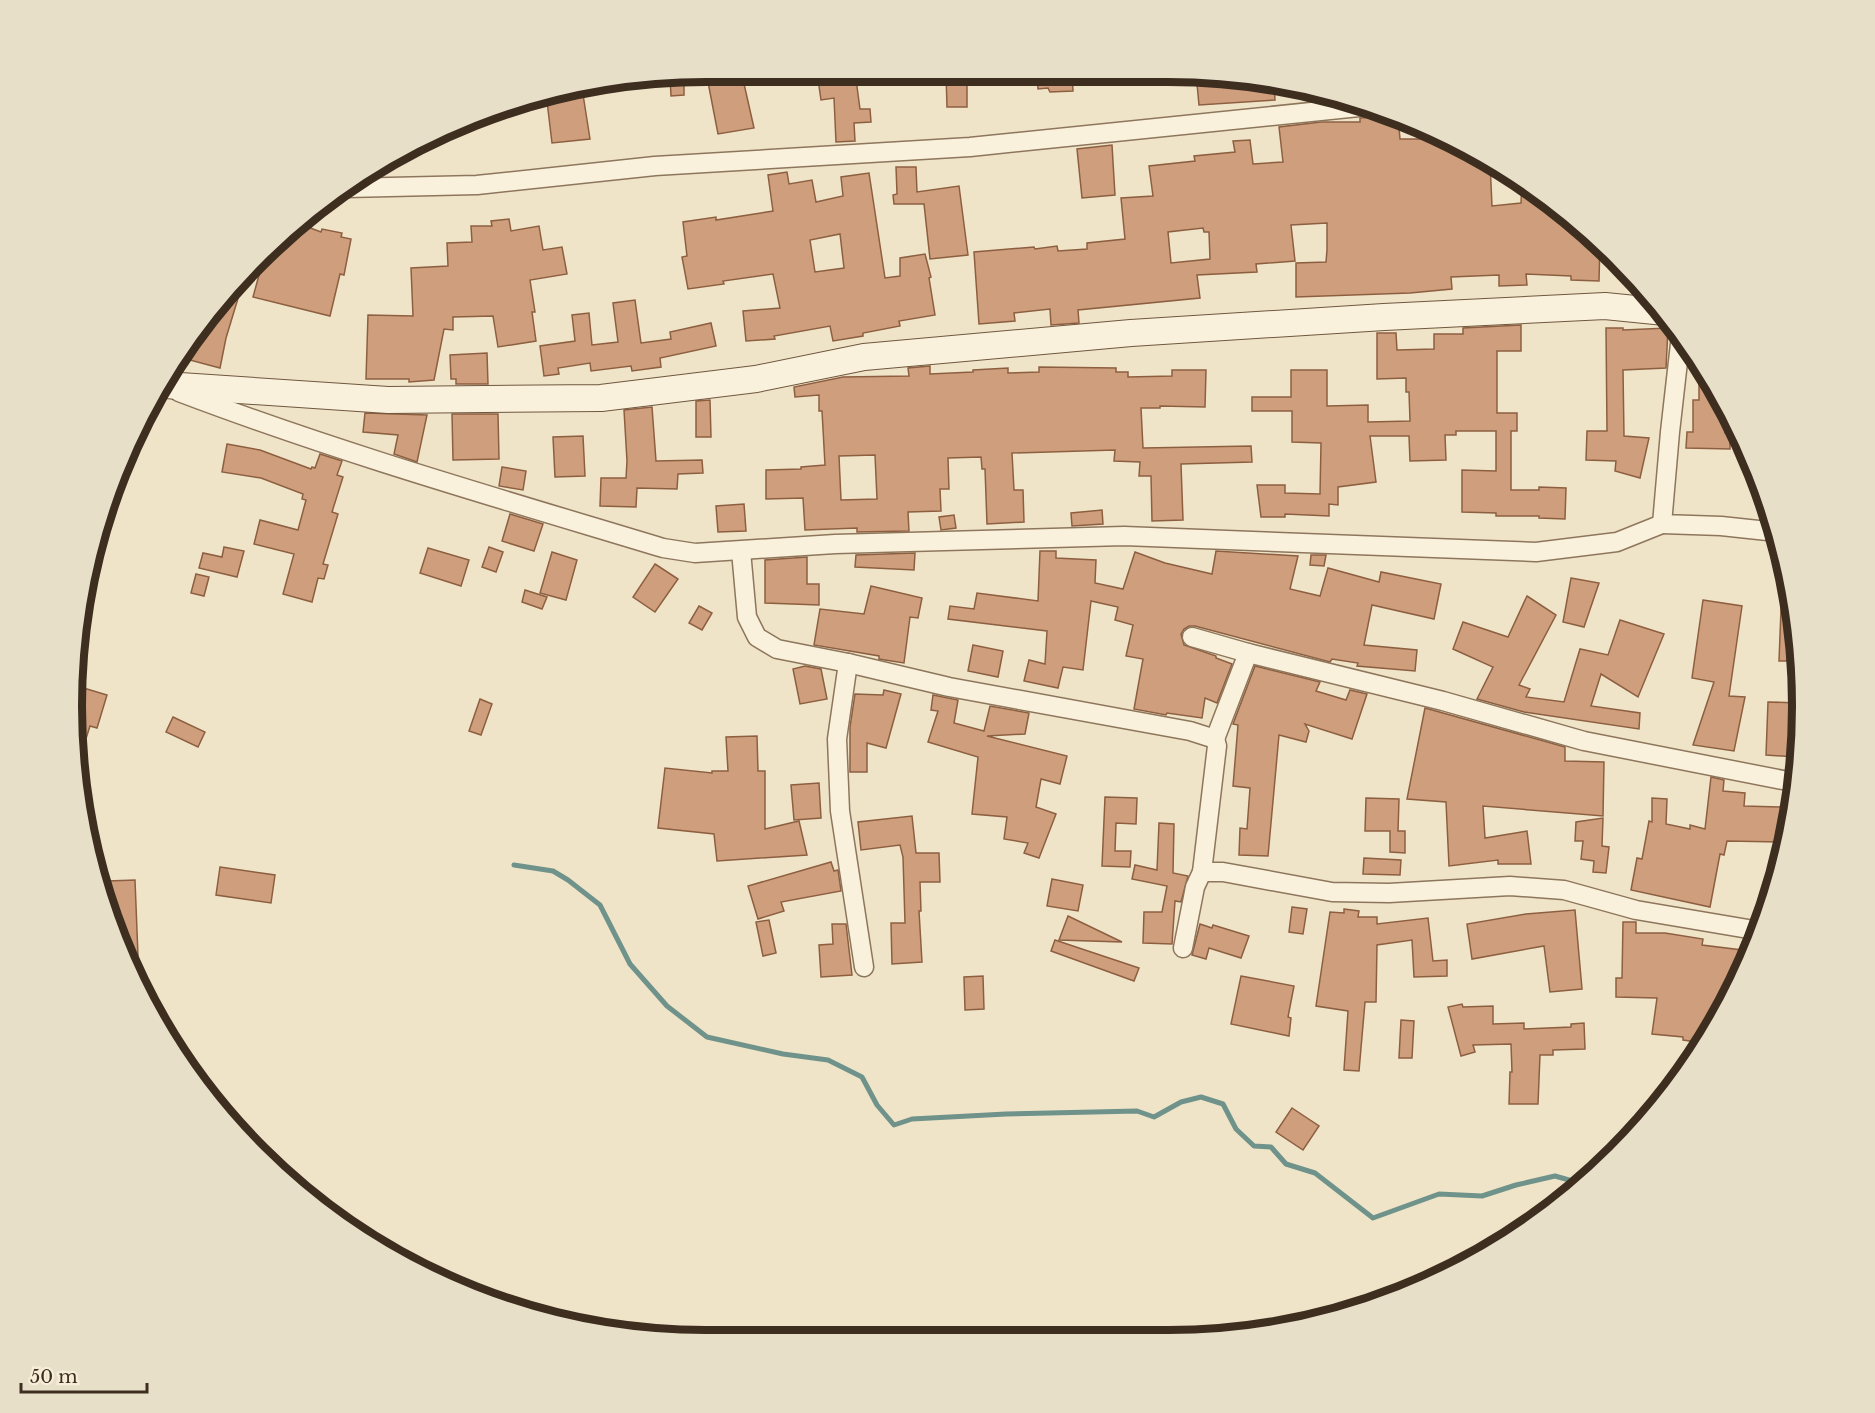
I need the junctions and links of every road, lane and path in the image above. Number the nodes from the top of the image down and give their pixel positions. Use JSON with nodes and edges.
{"nodes":[{"id":1,"x":1345,"y":109,"type":"edge"},
{"id":2,"x":361,"y":188,"type":"edge"},
{"id":3,"x":1651,"y":311,"type":"edge"},
{"id":4,"x":1679,"y":349,"type":"edge"},
{"id":5,"x":171,"y":386,"type":"edge"},
{"id":6,"x":170,"y":388,"type":"edge"},
{"id":7,"x":1662,"y":524,"type":"junction"},
{"id":8,"x":1767,"y":531,"type":"edge"},
{"id":9,"x":741,"y":551,"type":"junction"},
{"id":10,"x":1191,"y":637,"type":"dead end"},
{"id":11,"x":1248,"y":653,"type":"junction"},
{"id":12,"x":848,"y":663,"type":"junction"},
{"id":13,"x":1215,"y":739,"type":"junction"},
{"id":14,"x":1788,"y":781,"type":"edge"},
{"id":15,"x":1202,"y":872,"type":"junction"},
{"id":16,"x":1750,"y":933,"type":"edge"},
{"id":17,"x":1183,"y":948,"type":"dead end"},
{"id":18,"x":864,"y":967,"type":"dead end"}],
"edges":[{"from":1,"to":2,"type":"street"},
{"from":3,"to":5,"type":"street"},
{"from":4,"to":7,"type":"street"},
{"from":6,"to":9,"type":"street"},
{"from":7,"to":8,"type":"street"},
{"from":7,"to":9,"type":"street"},
{"from":9,"to":12,"type":"street"},
{"from":10,"to":11,"type":"street"},
{"from":11,"to":13,"type":"street"},
{"from":11,"to":14,"type":"street"},
{"from":12,"to":13,"type":"street"},
{"from":12,"to":18,"type":"street"},
{"from":13,"to":15,"type":"street"},
{"from":15,"to":16,"type":"street"},
{"from":15,"to":17,"type":"street"}]}
